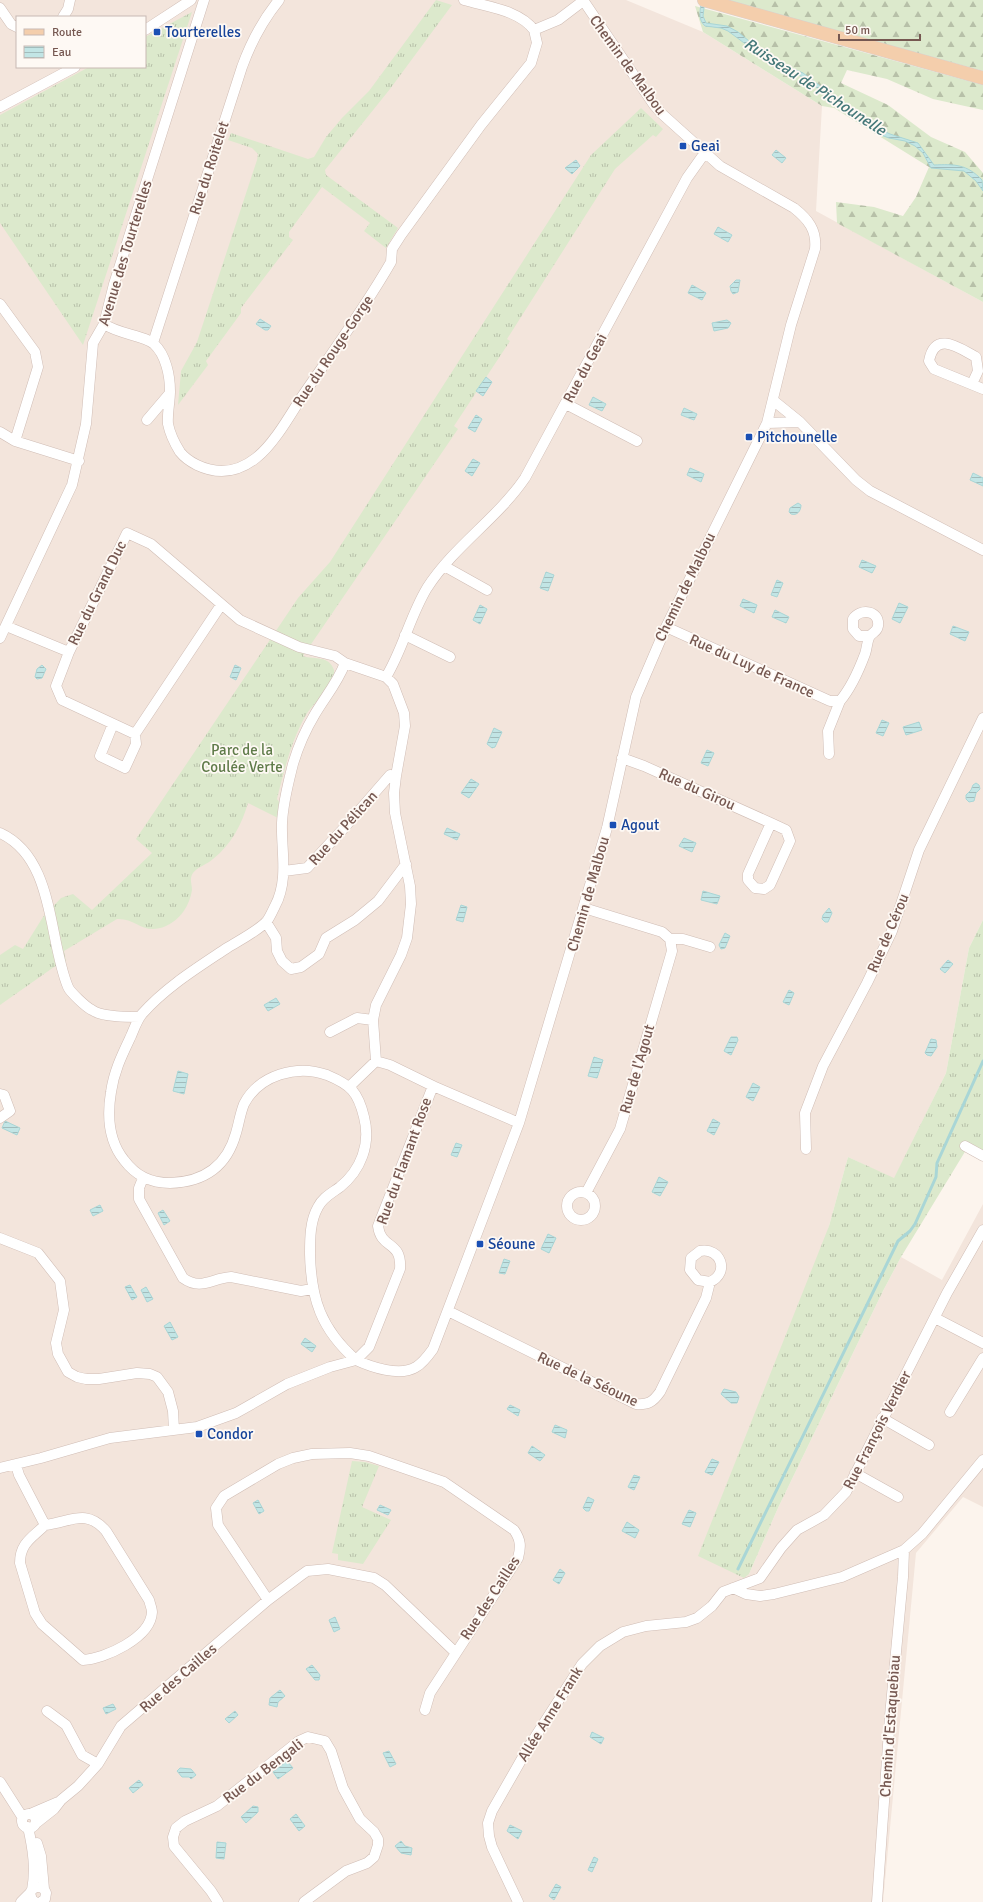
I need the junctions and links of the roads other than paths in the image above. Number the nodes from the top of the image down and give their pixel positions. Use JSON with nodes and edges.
{"nodes":[{"id":1,"x":70,"y":0,"type":"edge"},
{"id":2,"x":191,"y":0,"type":"edge"},
{"id":3,"x":204,"y":0,"type":"edge"},
{"id":4,"x":279,"y":0,"type":"edge"},
{"id":5,"x":464,"y":0,"type":"edge"},
{"id":6,"x":583,"y":0,"type":"edge"},
{"id":7,"x":705,"y":0,"type":"edge"},
{"id":8,"x":0,"y":8,"type":"edge"},
{"id":9,"x":64,"y":16,"type":"edge"},
{"id":10,"x":16,"y":26,"type":"edge"},
{"id":11,"x":146,"y":29,"type":"edge"},
{"id":12,"x":534,"y":30,"type":"junction"},
{"id":13,"x":73,"y":68,"type":"edge"},
{"id":14,"x":983,"y":78,"type":"edge"},
{"id":15,"x":0,"y":107,"type":"edge"},
{"id":16,"x":704,"y":154,"type":"junction"},
{"id":17,"x":0,"y":304,"type":"edge"},
{"id":18,"x":104,"y":324,"type":"junction"},
{"id":19,"x":153,"y":343,"type":"junction"},
{"id":20,"x":972,"y":384,"type":"junction"},
{"id":21,"x":983,"y":389,"type":"edge"},
{"id":22,"x":170,"y":392,"type":"junction"},
{"id":23,"x":774,"y":401,"type":"junction"},
{"id":24,"x":566,"y":404,"type":"junction"},
{"id":25,"x":147,"y":420,"type":"dead end"},
{"id":26,"x":800,"y":422,"type":"junction"},
{"id":27,"x":767,"y":423,"type":"junction"},
{"id":28,"x":0,"y":432,"type":"edge"},
{"id":29,"x":15,"y":441,"type":"junction"},
{"id":30,"x":637,"y":441,"type":"dead end"},
{"id":31,"x":79,"y":461,"type":"junction"},
{"id":32,"x":983,"y":550,"type":"edge"},
{"id":33,"x":444,"y":566,"type":"junction"},
{"id":34,"x":486,"y":590,"type":"dead end"},
{"id":35,"x":221,"y":604,"type":"junction"},
{"id":36,"x":6,"y":626,"type":"junction"},
{"id":37,"x":666,"y":627,"type":"junction"},
{"id":38,"x":405,"y":635,"type":"junction"},
{"id":39,"x":870,"y":636,"type":"dead end"},
{"id":40,"x":0,"y":638,"type":"edge"},
{"id":41,"x":68,"y":652,"type":"junction"},
{"id":42,"x":450,"y":657,"type":"dead end"},
{"id":43,"x":345,"y":663,"type":"junction"},
{"id":44,"x":386,"y":677,"type":"junction"},
{"id":45,"x":840,"y":701,"type":"junction"},
{"id":46,"x":983,"y":718,"type":"edge"},
{"id":47,"x":114,"y":724,"type":"junction"},
{"id":48,"x":135,"y":734,"type":"junction"},
{"id":49,"x":829,"y":754,"type":"dead end"},
{"id":50,"x":622,"y":758,"type":"junction"},
{"id":51,"x":396,"y":776,"type":"junction"},
{"id":52,"x":771,"y":823,"type":"junction"},
{"id":53,"x":0,"y":833,"type":"edge"},
{"id":54,"x":406,"y":864,"type":"junction"},
{"id":55,"x":284,"y":871,"type":"junction"},
{"id":56,"x":584,"y":908,"type":"junction"},
{"id":57,"x":266,"y":922,"type":"junction"},
{"id":58,"x":670,"y":939,"type":"junction"},
{"id":59,"x":710,"y":947,"type":"dead end"},
{"id":60,"x":140,"y":1017,"type":"junction"},
{"id":61,"x":373,"y":1020,"type":"junction"},
{"id":62,"x":330,"y":1032,"type":"dead end"},
{"id":63,"x":376,"y":1061,"type":"junction"},
{"id":64,"x":350,"y":1086,"type":"junction"},
{"id":65,"x":433,"y":1086,"type":"junction"},
{"id":66,"x":0,"y":1094,"type":"edge"},
{"id":67,"x":0,"y":1118,"type":"edge"},
{"id":68,"x":519,"y":1123,"type":"junction"},
{"id":69,"x":965,"y":1146,"type":"dead end"},
{"id":70,"x":806,"y":1149,"type":"dead end"},
{"id":71,"x":983,"y":1156,"type":"edge"},
{"id":72,"x":143,"y":1178,"type":"junction"},
{"id":73,"x":586,"y":1193,"type":"dead end"},
{"id":74,"x":983,"y":1230,"type":"edge"},
{"id":75,"x":0,"y":1238,"type":"edge"},
{"id":76,"x":710,"y":1282,"type":"dead end"},
{"id":77,"x":312,"y":1289,"type":"junction"},
{"id":78,"x":448,"y":1311,"type":"junction"},
{"id":79,"x":935,"y":1318,"type":"junction"},
{"id":80,"x":983,"y":1343,"type":"edge"},
{"id":81,"x":983,"y":1358,"type":"edge"},
{"id":82,"x":356,"y":1360,"type":"junction"},
{"id":83,"x":950,"y":1412,"type":"dead end"},
{"id":84,"x":882,"y":1418,"type":"junction"},
{"id":85,"x":174,"y":1430,"type":"junction"},
{"id":86,"x":929,"y":1445,"type":"dead end"},
{"id":87,"x":983,"y":1460,"type":"edge"},
{"id":88,"x":16,"y":1465,"type":"junction"},
{"id":89,"x":0,"y":1468,"type":"edge"},
{"id":90,"x":855,"y":1473,"type":"junction"},
{"id":91,"x":898,"y":1497,"type":"dead end"},
{"id":92,"x":45,"y":1525,"type":"junction"},
{"id":93,"x":904,"y":1550,"type":"junction"},
{"id":94,"x":733,"y":1588,"type":"junction"},
{"id":95,"x":268,"y":1600,"type":"junction"},
{"id":96,"x":455,"y":1652,"type":"junction"},
{"id":97,"x":425,"y":1710,"type":"dead end"},
{"id":98,"x":47,"y":1711,"type":"dead end"},
{"id":99,"x":98,"y":1764,"type":"junction"},
{"id":100,"x":0,"y":1782,"type":"edge"},
{"id":101,"x":30,"y":1821,"type":"junction"},
{"id":102,"x":45,"y":1897,"type":"edge"},
{"id":103,"x":33,"y":1898,"type":"edge"},
{"id":104,"x":21,"y":1902,"type":"edge"},
{"id":105,"x":218,"y":1902,"type":"edge"},
{"id":106,"x":304,"y":1902,"type":"edge"},
{"id":107,"x":518,"y":1902,"type":"edge"},
{"id":108,"x":877,"y":1902,"type":"edge"}],
"edges":[{"from":1,"to":9,"type":"street"},
{"from":2,"to":11,"type":"street"},
{"from":3,"to":18,"type":"street","name":"Avenue des Tourterelles"},
{"from":4,"to":19,"type":"street","name":"Rue du Roitelet"},
{"from":5,"to":12,"type":"street"},
{"from":6,"to":12,"type":"street"},
{"from":6,"to":16,"type":"street","name":"Chemin de Malbou"},
{"from":7,"to":14,"type":"main road"},
{"from":8,"to":10,"type":"street"},
{"from":12,"to":22,"type":"street","name":"Rue du Rouge-Gorge"},
{"from":13,"to":15,"type":"street"},
{"from":16,"to":23,"type":"street","name":"Chemin de Malbou"},
{"from":16,"to":24,"type":"street","name":"Rue du Geai"},
{"from":17,"to":29,"type":"street"},
{"from":18,"to":19,"type":"street"},
{"from":18,"to":31,"type":"street","name":"Avenue des Tourterelles"},
{"from":19,"to":22,"type":"street","name":"Rue du Rouge-Gorge"},
{"from":20,"to":20,"type":"street"},
{"from":20,"to":21,"type":"street"},
{"from":22,"to":25,"type":"street"},
{"from":23,"to":26,"type":"street"},
{"from":23,"to":27,"type":"street","name":"Chemin de Malbou"},
{"from":24,"to":30,"type":"street"},
{"from":24,"to":33,"type":"street","name":"Rue du Geai"},
{"from":26,"to":27,"type":"street"},
{"from":26,"to":32,"type":"street"},
{"from":27,"to":37,"type":"street","name":"Chemin de Malbou"},
{"from":28,"to":29,"type":"street"},
{"from":29,"to":31,"type":"street"},
{"from":31,"to":36,"type":"street","name":"Avenue des Tourterelles"},
{"from":33,"to":34,"type":"street"},
{"from":33,"to":38,"type":"street","name":"Rue du Geai"},
{"from":35,"to":41,"type":"street","name":"Rue du Grand Duc"},
{"from":35,"to":43,"type":"street","name":"Rue du Grand Duc"},
{"from":35,"to":48,"type":"street"},
{"from":36,"to":40,"type":"street","name":"Avenue des Tourterelles"},
{"from":36,"to":41,"type":"street","name":"Rue du Grand Duc"},
{"from":37,"to":45,"type":"street","name":"Rue du Luy de France"},
{"from":37,"to":50,"type":"street","name":"Chemin de Malbou"},
{"from":38,"to":42,"type":"street"},
{"from":38,"to":44,"type":"street","name":"Rue du Geai"},
{"from":39,"to":45,"type":"street"},
{"from":41,"to":47,"type":"street","name":"Rue du Grand Duc"},
{"from":43,"to":44,"type":"street","name":"Rue du Grand Duc"},
{"from":43,"to":55,"type":"street"},
{"from":44,"to":51,"type":"street"},
{"from":45,"to":49,"type":"street"},
{"from":46,"to":70,"type":"street","name":"Rue de Cérou"},
{"from":47,"to":48,"type":"street","name":"Rue du Grand Duc"},
{"from":47,"to":48,"type":"street"},
{"from":50,"to":52,"type":"street","name":"Rue du Girou"},
{"from":50,"to":56,"type":"street","name":"Chemin de Malbou"},
{"from":51,"to":54,"type":"street"},
{"from":51,"to":55,"type":"street","name":"Rue du Pélican"},
{"from":52,"to":52,"type":"street","name":"Rue du Girou"},
{"from":53,"to":60,"type":"street"},
{"from":54,"to":57,"type":"street"},
{"from":54,"to":61,"type":"street"},
{"from":55,"to":57,"type":"street"},
{"from":56,"to":58,"type":"street"},
{"from":56,"to":68,"type":"street","name":"Chemin de Malbou"},
{"from":57,"to":60,"type":"street"},
{"from":58,"to":59,"type":"street"},
{"from":58,"to":73,"type":"street","name":"Rue de l'Agout"},
{"from":60,"to":72,"type":"street"},
{"from":61,"to":62,"type":"street"},
{"from":61,"to":63,"type":"street"},
{"from":63,"to":64,"type":"street"},
{"from":63,"to":65,"type":"street","name":"Rue du Flamant Rose"},
{"from":64,"to":72,"type":"street"},
{"from":64,"to":77,"type":"street"},
{"from":65,"to":68,"type":"street","name":"Rue du Flamant Rose"},
{"from":65,"to":82,"type":"street","name":"Rue du Flamant Rose"},
{"from":66,"to":67,"type":"street"},
{"from":68,"to":78,"type":"street","name":"Chemin de Malbou"},
{"from":69,"to":71,"type":"street"},
{"from":72,"to":77,"type":"street"},
{"from":74,"to":79,"type":"street","name":"Rue François Verdier"},
{"from":75,"to":85,"type":"street"},
{"from":76,"to":78,"type":"street","name":"Rue de la Séoune"},
{"from":77,"to":82,"type":"street"},
{"from":78,"to":82,"type":"street","name":"Chemin de Malbou"},
{"from":79,"to":80,"type":"street"},
{"from":79,"to":84,"type":"street","name":"Rue François Verdier"},
{"from":81,"to":83,"type":"street"},
{"from":82,"to":85,"type":"street"},
{"from":84,"to":86,"type":"street"},
{"from":84,"to":90,"type":"street","name":"Rue François Verdier"},
{"from":85,"to":88,"type":"street"},
{"from":87,"to":93,"type":"street"},
{"from":88,"to":89,"type":"street"},
{"from":88,"to":92,"type":"street"},
{"from":90,"to":91,"type":"street"},
{"from":90,"to":94,"type":"street","name":"Rue François Verdier"},
{"from":92,"to":92,"type":"street"},
{"from":93,"to":94,"type":"street"},
{"from":93,"to":108,"type":"street","name":"Chemin d'Estaquebiau"},
{"from":94,"to":107,"type":"street","name":"Allée Anne Frank"},
{"from":95,"to":96,"type":"street","name":"Rue des Cailles"},
{"from":95,"to":96,"type":"street","name":"Rue des Cailles"},
{"from":95,"to":99,"type":"street","name":"Rue des Cailles"},
{"from":96,"to":97,"type":"street","name":"Rue des Cailles"},
{"from":98,"to":99,"type":"street"},
{"from":99,"to":101,"type":"street","name":"Rue des Cailles"},
{"from":100,"to":101,"type":"street"},
{"from":101,"to":102,"type":"street"},
{"from":101,"to":103,"type":"street"},
{"from":102,"to":103,"type":"street"},
{"from":103,"to":104,"type":"street"},
{"from":105,"to":106,"type":"street","name":"Rue du Bengali"}]}
